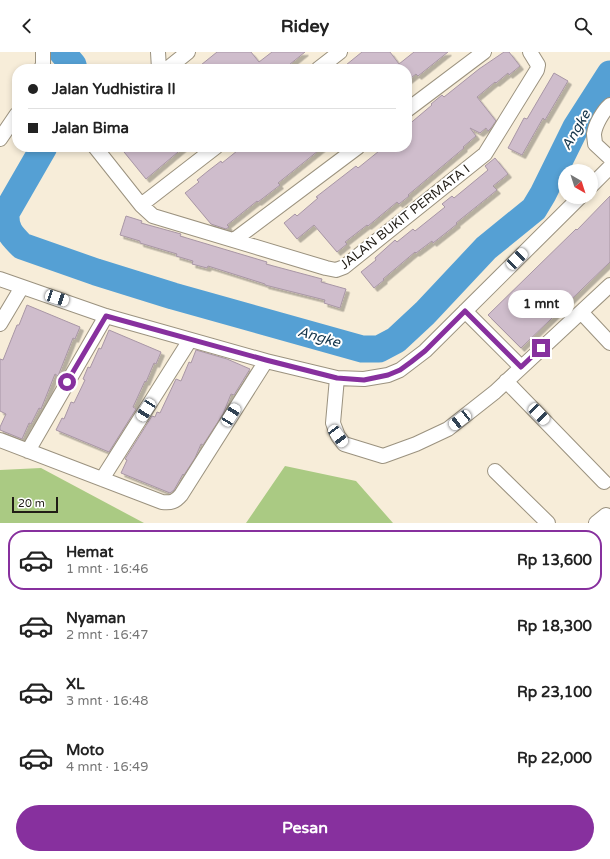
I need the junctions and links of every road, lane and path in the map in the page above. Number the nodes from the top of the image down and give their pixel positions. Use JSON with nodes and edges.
{"nodes":[{"id":1,"x":158,"y":52,"type":"edge"},
{"id":2,"x":188,"y":52,"type":"edge"},
{"id":3,"x":340,"y":52,"type":"edge"},
{"id":4,"x":484,"y":52,"type":"edge"},
{"id":5,"x":530,"y":52,"type":"edge"},
{"id":6,"x":159,"y":64,"type":"edge"},
{"id":7,"x":173,"y":64,"type":"edge"},
{"id":8,"x":324,"y":64,"type":"edge"},
{"id":9,"x":610,"y":105,"type":"edge"},
{"id":10,"x":412,"y":106,"type":"edge"},
{"id":11,"x":12,"y":120,"type":"edge"},
{"id":12,"x":2,"y":131,"type":"edge"},
{"id":13,"x":99,"y":152,"type":"edge"},
{"id":14,"x":210,"y":152,"type":"edge"},
{"id":15,"x":351,"y":152,"type":"edge"},
{"id":16,"x":610,"y":158,"type":"edge"},
{"id":17,"x":610,"y":167,"type":"edge"},
{"id":18,"x":598,"y":179,"type":"edge"},
{"id":19,"x":573,"y":204,"type":"edge"},
{"id":20,"x":141,"y":205,"type":"junction"},
{"id":21,"x":234,"y":240,"type":"junction"},
{"id":22,"x":0,"y":278,"type":"edge"},
{"id":23,"x":610,"y":285,"type":"edge"},
{"id":24,"x":22,"y":287,"type":"junction"},
{"id":25,"x":465,"y":311,"type":"junction"},
{"id":26,"x":581,"y":312,"type":"junction"},
{"id":27,"x":106,"y":316,"type":"junction"},
{"id":28,"x":0,"y":324,"type":"edge"},
{"id":29,"x":190,"y":340,"type":"junction"},
{"id":30,"x":610,"y":344,"type":"edge"},
{"id":31,"x":266,"y":360,"type":"junction"},
{"id":32,"x":521,"y":367,"type":"junction"},
{"id":33,"x":337,"y":378,"type":"junction"},
{"id":34,"x":506,"y":381,"type":"junction"},
{"id":35,"x":0,"y":440,"type":"edge"},
{"id":36,"x":28,"y":451,"type":"junction"},
{"id":37,"x":495,"y":471,"type":"dead end"},
{"id":38,"x":102,"y":479,"type":"junction"},
{"id":39,"x":604,"y":482,"type":"dead end"},
{"id":40,"x":610,"y":517,"type":"edge"},
{"id":41,"x":548,"y":523,"type":"edge"},
{"id":42,"x":596,"y":523,"type":"edge"}],
"edges":[{"from":1,"to":6,"type":"street"},
{"from":2,"to":7,"type":"street"},
{"from":3,"to":8,"type":"street"},
{"from":4,"to":10,"type":"street"},
{"from":5,"to":21,"type":"street","name":"JALAN BUKIT PERMATA I"},
{"from":9,"to":16,"type":"street"},
{"from":11,"to":12,"type":"street"},
{"from":13,"to":20,"type":"street","name":"JALAN BUKIT PERMATA I"},
{"from":14,"to":20,"type":"street"},
{"from":15,"to":21,"type":"street"},
{"from":17,"to":18,"type":"street"},
{"from":19,"to":25,"type":"street"},
{"from":20,"to":21,"type":"street","name":"JALAN BUKIT PERMATA I"},
{"from":22,"to":24,"type":"street"},
{"from":23,"to":26,"type":"street"},
{"from":24,"to":27,"type":"street"},
{"from":24,"to":28,"type":"street"},
{"from":25,"to":32,"type":"street"},
{"from":25,"to":33,"type":"street"},
{"from":26,"to":30,"type":"street"},
{"from":26,"to":32,"type":"street"},
{"from":27,"to":29,"type":"street"},
{"from":27,"to":36,"type":"street"},
{"from":29,"to":31,"type":"street"},
{"from":29,"to":38,"type":"street"},
{"from":31,"to":33,"type":"street"},
{"from":31,"to":38,"type":"street"},
{"from":32,"to":34,"type":"street"},
{"from":33,"to":34,"type":"street"},
{"from":34,"to":39,"type":"street"},
{"from":35,"to":36,"type":"street"},
{"from":36,"to":38,"type":"street"},
{"from":37,"to":41,"type":"street"},
{"from":40,"to":42,"type":"street"}]}
